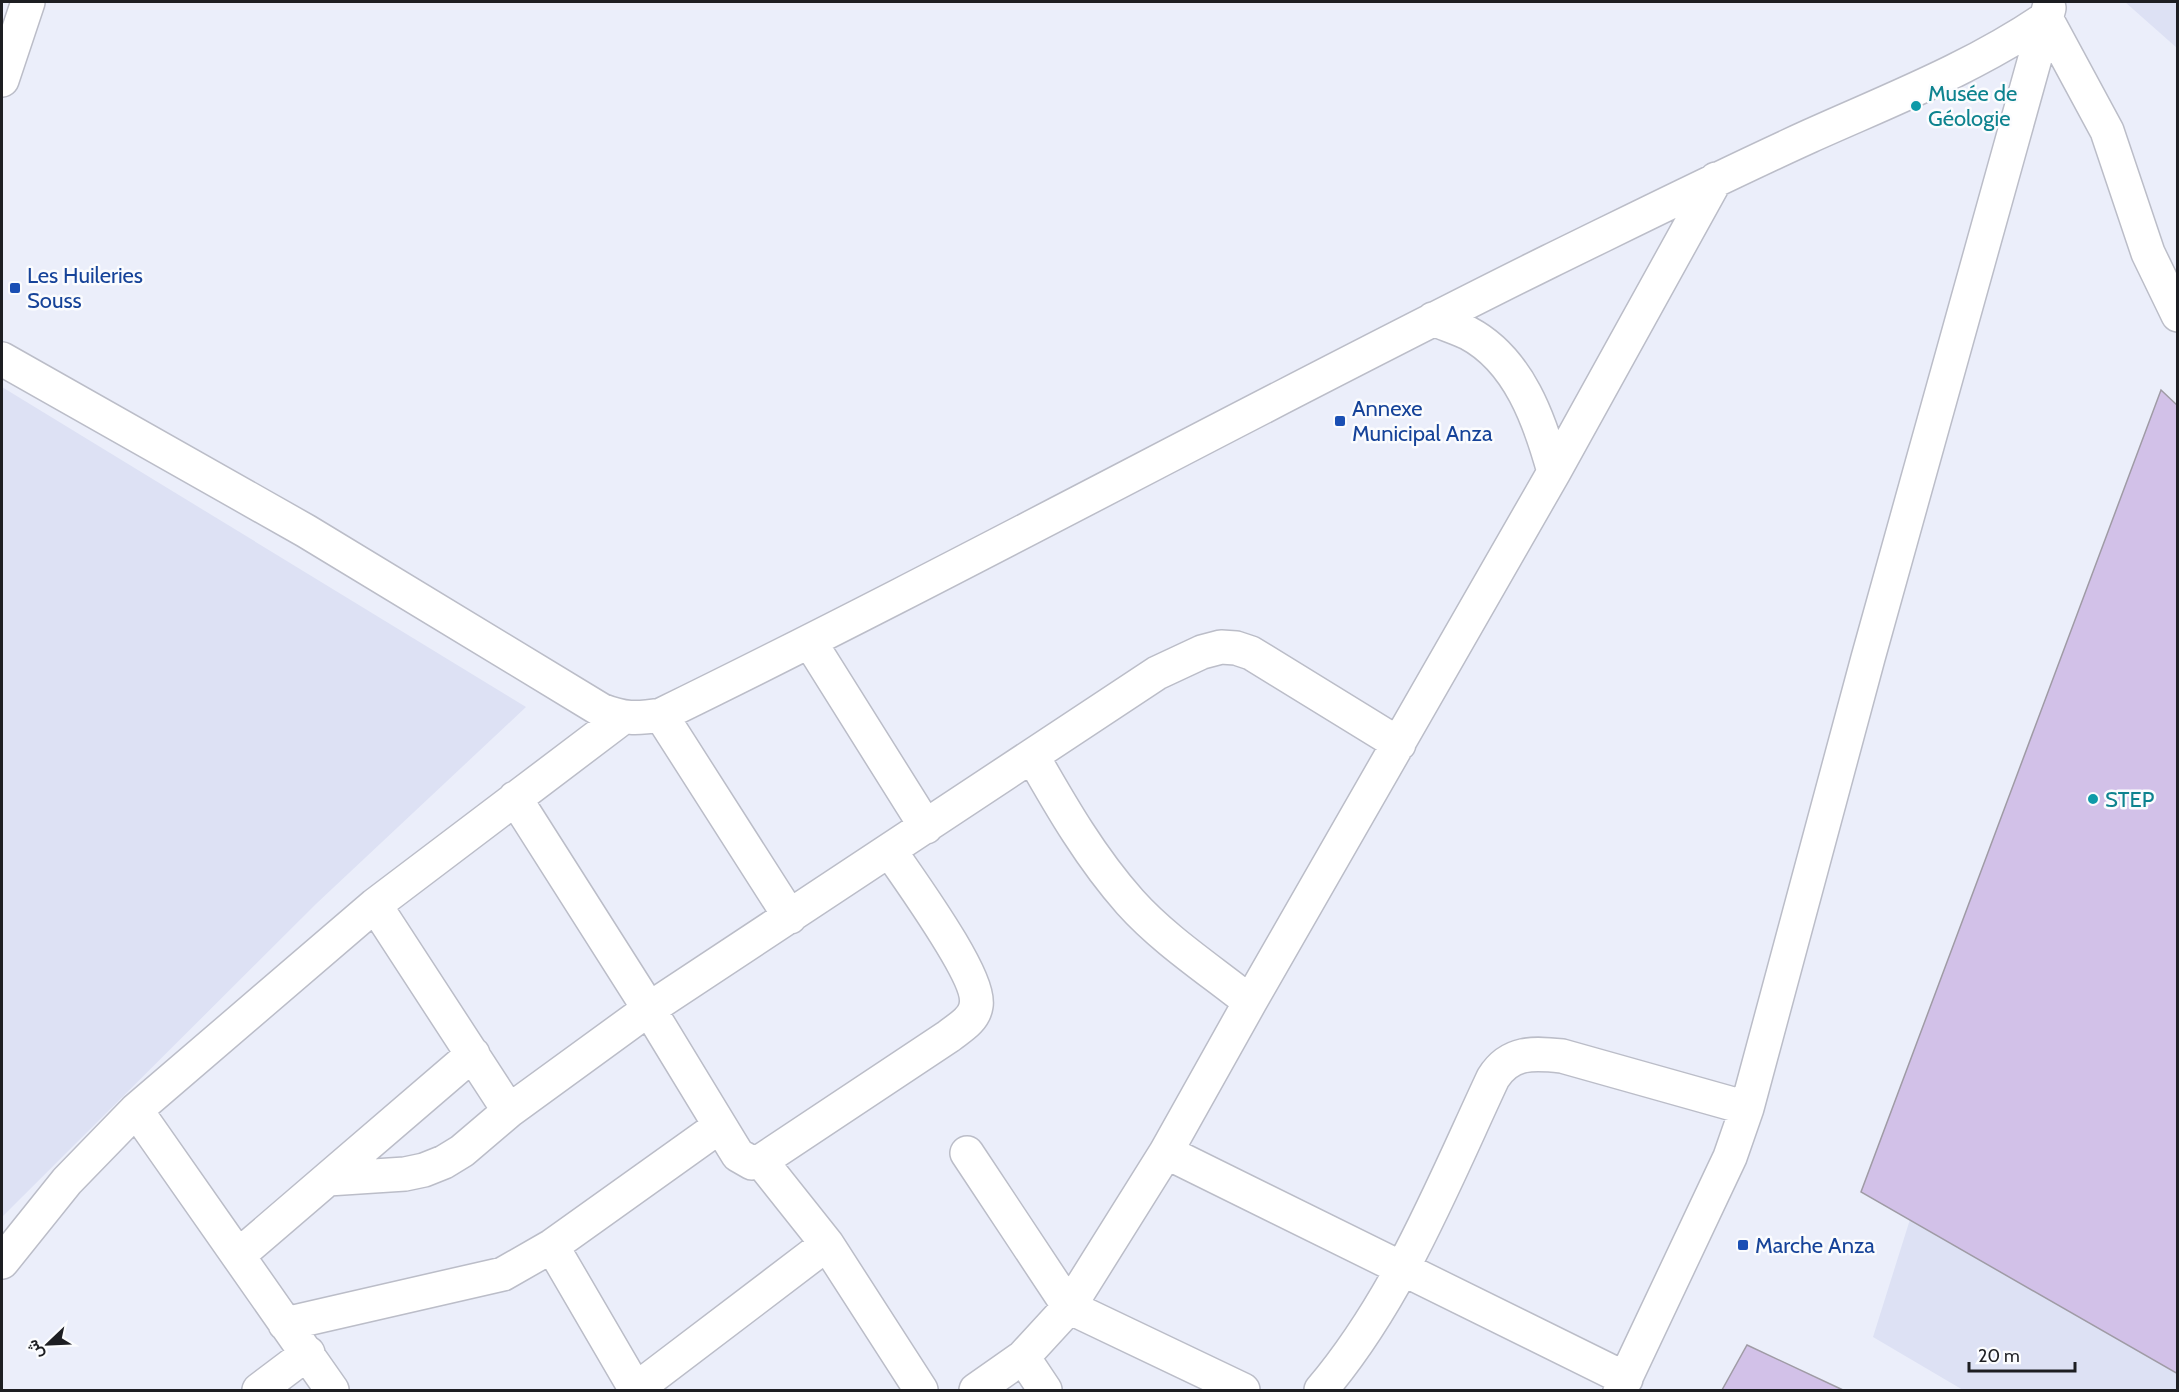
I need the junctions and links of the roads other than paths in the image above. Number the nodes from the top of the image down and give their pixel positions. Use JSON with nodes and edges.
{"nodes":[{"id":1,"x":28,"y":2,"type":"edge"},
{"id":2,"x":2049,"y":10,"type":"edge"},
{"id":3,"x":2,"y":80,"type":"edge"},
{"id":4,"x":1716,"y":179,"type":"junction"},
{"id":5,"x":2178,"y":315,"type":"edge"},
{"id":6,"x":1433,"y":319,"type":"junction"},
{"id":7,"x":2,"y":359,"type":"edge"},
{"id":8,"x":1554,"y":472,"type":"junction"},
{"id":9,"x":810,"y":642,"type":"junction"},
{"id":10,"x":661,"y":715,"type":"junction"},
{"id":11,"x":622,"y":718,"type":"junction"},
{"id":12,"x":1399,"y":744,"type":"junction"},
{"id":13,"x":1033,"y":757,"type":"junction"},
{"id":14,"x":515,"y":798,"type":"junction"},
{"id":15,"x":926,"y":827,"type":"junction"},
{"id":16,"x":890,"y":851,"type":"junction"},
{"id":17,"x":375,"y":905,"type":"junction"},
{"id":18,"x":790,"y":917,"type":"junction"},
{"id":19,"x":1250,"y":1002,"type":"junction"},
{"id":20,"x":649,"y":1009,"type":"junction"},
{"id":21,"x":473,"y":1054,"type":"junction"},
{"id":22,"x":1747,"y":1108,"type":"junction"},
{"id":23,"x":136,"y":1110,"type":"junction"},
{"id":24,"x":509,"y":1111,"type":"junction"},
{"id":25,"x":720,"y":1126,"type":"junction"},
{"id":26,"x":1166,"y":1152,"type":"junction"},
{"id":27,"x":967,"y":1153,"type":"dead end"},
{"id":28,"x":761,"y":1161,"type":"junction"},
{"id":29,"x":328,"y":1179,"type":"junction"},
{"id":30,"x":827,"y":1244,"type":"junction"},
{"id":31,"x":552,"y":1246,"type":"junction"},
{"id":32,"x":239,"y":1255,"type":"junction"},
{"id":33,"x":2,"y":1262,"type":"edge"},
{"id":34,"x":1402,"y":1270,"type":"junction"},
{"id":35,"x":1068,"y":1307,"type":"junction"},
{"id":36,"x":285,"y":1324,"type":"junction"},
{"id":37,"x":308,"y":1353,"type":"junction"},
{"id":38,"x":1023,"y":1357,"type":"junction"},
{"id":39,"x":1623,"y":1384,"type":"edge"},
{"id":40,"x":259,"y":1390,"type":"edge"},
{"id":41,"x":332,"y":1390,"type":"edge"},
{"id":42,"x":635,"y":1390,"type":"edge"},
{"id":43,"x":921,"y":1390,"type":"edge"},
{"id":44,"x":976,"y":1390,"type":"edge"},
{"id":45,"x":1045,"y":1390,"type":"edge"},
{"id":46,"x":1243,"y":1390,"type":"edge"},
{"id":47,"x":1321,"y":1390,"type":"edge"}],
"edges":[{"from":1,"to":3,"type":"street"},
{"from":2,"to":4,"type":"street"},
{"from":2,"to":5,"type":"street"},
{"from":2,"to":22,"type":"street"},
{"from":4,"to":6,"type":"street"},
{"from":4,"to":8,"type":"street"},
{"from":6,"to":8,"type":"street"},
{"from":6,"to":9,"type":"street"},
{"from":7,"to":11,"type":"street"},
{"from":8,"to":12,"type":"street"},
{"from":9,"to":10,"type":"street"},
{"from":9,"to":15,"type":"street"},
{"from":10,"to":11,"type":"street"},
{"from":10,"to":18,"type":"street"},
{"from":11,"to":14,"type":"street"},
{"from":12,"to":13,"type":"street"},
{"from":12,"to":19,"type":"street"},
{"from":13,"to":15,"type":"street"},
{"from":13,"to":19,"type":"street"},
{"from":14,"to":17,"type":"street"},
{"from":14,"to":20,"type":"street"},
{"from":15,"to":16,"type":"street"},
{"from":16,"to":18,"type":"street"},
{"from":16,"to":28,"type":"street"},
{"from":17,"to":21,"type":"street"},
{"from":17,"to":23,"type":"street"},
{"from":18,"to":20,"type":"street"},
{"from":19,"to":26,"type":"street"},
{"from":20,"to":24,"type":"street"},
{"from":20,"to":25,"type":"street"},
{"from":21,"to":24,"type":"street"},
{"from":21,"to":29,"type":"street"},
{"from":22,"to":34,"type":"street"},
{"from":22,"to":39,"type":"street"},
{"from":23,"to":32,"type":"street"},
{"from":23,"to":33,"type":"street"},
{"from":24,"to":29,"type":"street"},
{"from":25,"to":28,"type":"street"},
{"from":25,"to":31,"type":"street"},
{"from":26,"to":34,"type":"street"},
{"from":26,"to":35,"type":"street"},
{"from":27,"to":35,"type":"street"},
{"from":28,"to":30,"type":"street"},
{"from":29,"to":32,"type":"street"},
{"from":30,"to":42,"type":"street"},
{"from":30,"to":43,"type":"street"},
{"from":31,"to":36,"type":"street"},
{"from":31,"to":42,"type":"street"},
{"from":32,"to":36,"type":"street"},
{"from":34,"to":39,"type":"street"},
{"from":34,"to":47,"type":"street"},
{"from":35,"to":38,"type":"street"},
{"from":35,"to":46,"type":"street"},
{"from":36,"to":37,"type":"street"},
{"from":37,"to":40,"type":"street"},
{"from":37,"to":41,"type":"street"},
{"from":38,"to":44,"type":"street"},
{"from":38,"to":45,"type":"street"}]}
